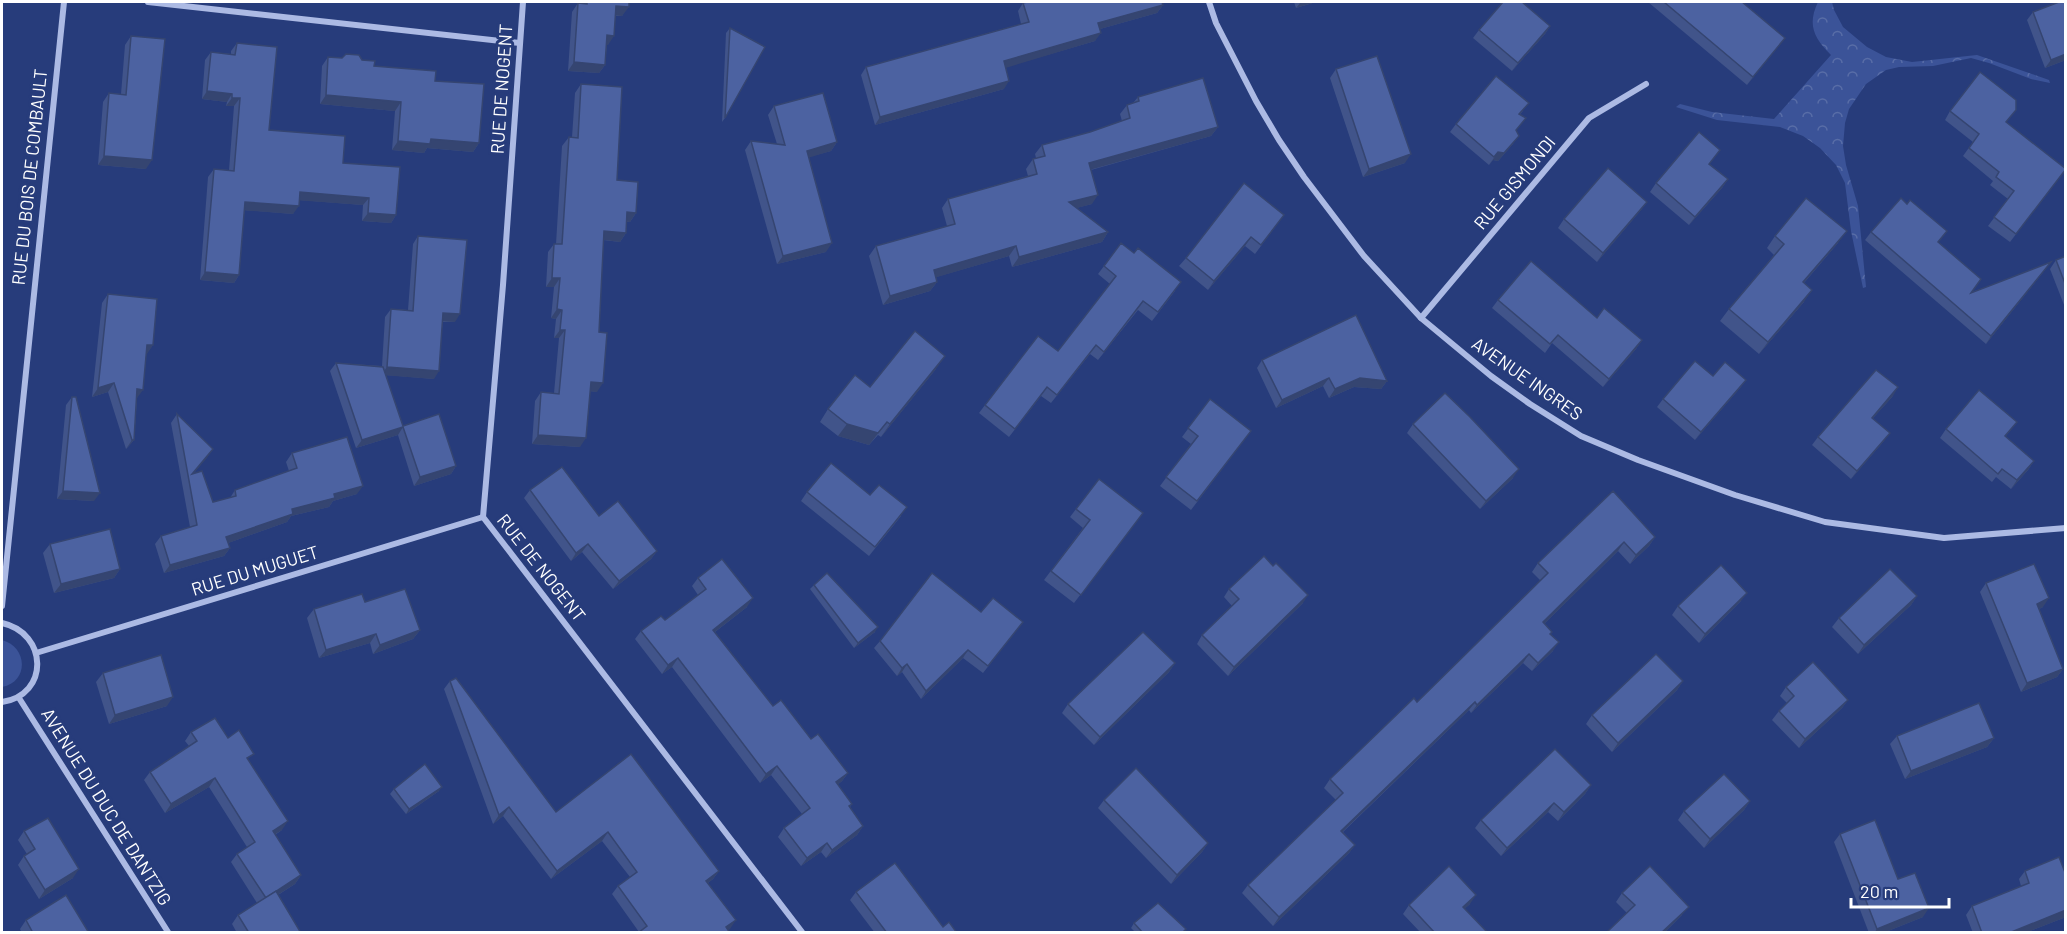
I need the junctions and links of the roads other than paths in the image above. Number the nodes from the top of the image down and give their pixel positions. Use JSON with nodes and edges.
{"nodes":[{"id":1,"x":64,"y":2,"type":"edge"},
{"id":2,"x":148,"y":2,"type":"edge"},
{"id":3,"x":523,"y":2,"type":"edge"},
{"id":4,"x":1209,"y":2,"type":"edge"},
{"id":5,"x":520,"y":42,"type":"junction"},
{"id":6,"x":1646,"y":84,"type":"dead end"},
{"id":7,"x":1421,"y":318,"type":"junction"},
{"id":8,"x":483,"y":517,"type":"junction"},
{"id":9,"x":2066,"y":528,"type":"edge"},
{"id":10,"x":2,"y":606,"type":"edge"},
{"id":11,"x":2,"y":623,"type":"edge"},
{"id":12,"x":36,"y":653,"type":"junction"},
{"id":13,"x":19,"y":698,"type":"junction"},
{"id":14,"x":2,"y":702,"type":"edge"},
{"id":15,"x":168,"y":933,"type":"edge"},
{"id":16,"x":802,"y":933,"type":"edge"}],
"edges":[{"from":1,"to":10,"type":"street","name":"RUE DU BOIS DE COMBAULT"},
{"from":2,"to":5,"type":"street"},
{"from":3,"to":5,"type":"street","name":"RUE DE NOGENT"},
{"from":4,"to":7,"type":"street","name":"AVENUE INGRES"},
{"from":5,"to":8,"type":"street","name":"RUE DE NOGENT"},
{"from":6,"to":7,"type":"street","name":"RUE GISMONDI"},
{"from":7,"to":9,"type":"street","name":"AVENUE INGRES"},
{"from":8,"to":12,"type":"street","name":"RUE DU MUGUET"},
{"from":8,"to":16,"type":"street","name":"RUE DE NOGENT"},
{"from":11,"to":12,"type":"street"},
{"from":12,"to":13,"type":"street"},
{"from":13,"to":14,"type":"street"},
{"from":13,"to":15,"type":"street","name":"AVENUE DU DUC DE DANTZIG"}]}
